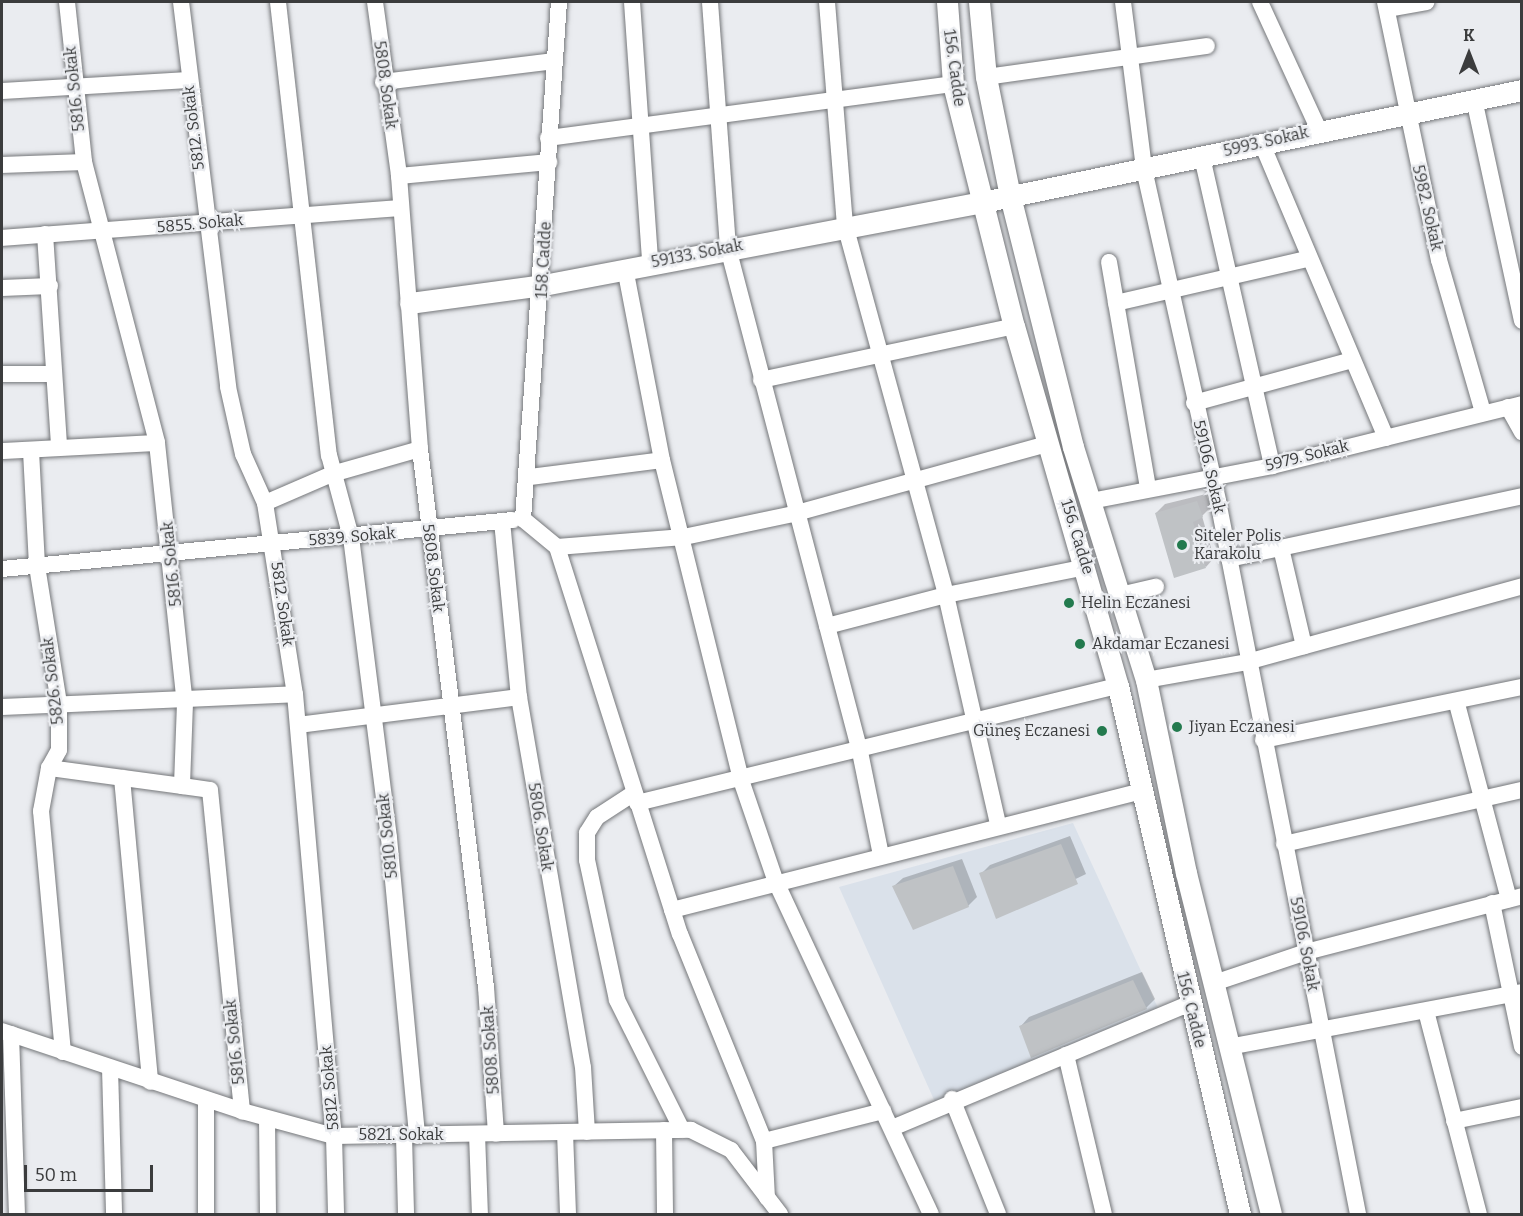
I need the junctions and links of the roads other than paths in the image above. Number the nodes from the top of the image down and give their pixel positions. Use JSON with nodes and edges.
{"nodes":[{"id":1,"x":67,"y":2,"type":"edge"},
{"id":2,"x":181,"y":2,"type":"edge"},
{"id":3,"x":279,"y":2,"type":"edge"},
{"id":4,"x":375,"y":2,"type":"edge"},
{"id":5,"x":559,"y":2,"type":"edge"},
{"id":6,"x":632,"y":2,"type":"edge"},
{"id":7,"x":637,"y":2,"type":"edge"},
{"id":8,"x":710,"y":2,"type":"edge"},
{"id":9,"x":827,"y":2,"type":"edge"},
{"id":10,"x":947,"y":2,"type":"edge"},
{"id":11,"x":979,"y":2,"type":"edge"},
{"id":12,"x":1123,"y":2,"type":"edge"},
{"id":13,"x":1260,"y":2,"type":"edge"},
{"id":14,"x":1426,"y":2,"type":"edge"},
{"id":15,"x":1386,"y":5,"type":"edge"},
{"id":16,"x":1207,"y":46,"type":"dead end"},
{"id":17,"x":1133,"y":57,"type":"junction"},
{"id":18,"x":555,"y":61,"type":"junction"},
{"id":19,"x":986,"y":77,"type":"junction"},
{"id":20,"x":189,"y":80,"type":"junction"},
{"id":21,"x":383,"y":82,"type":"junction"},
{"id":22,"x":953,"y":84,"type":"junction"},
{"id":23,"x":74,"y":90,"type":"junction"},
{"id":24,"x":1521,"y":90,"type":"edge"},
{"id":25,"x":2,"y":91,"type":"edge"},
{"id":26,"x":834,"y":96,"type":"junction"},
{"id":27,"x":1474,"y":99,"type":"junction"},
{"id":28,"x":721,"y":112,"type":"junction"},
{"id":29,"x":1406,"y":114,"type":"junction"},
{"id":30,"x":642,"y":122,"type":"junction"},
{"id":31,"x":1319,"y":130,"type":"junction"},
{"id":32,"x":548,"y":138,"type":"junction"},
{"id":33,"x":1262,"y":144,"type":"junction"},
{"id":34,"x":1202,"y":157,"type":"junction"},
{"id":35,"x":84,"y":162,"type":"junction"},
{"id":36,"x":549,"y":162,"type":"junction"},
{"id":37,"x":2,"y":165,"type":"edge"},
{"id":38,"x":1144,"y":169,"type":"junction"},
{"id":39,"x":399,"y":176,"type":"junction"},
{"id":40,"x":1010,"y":196,"type":"junction"},
{"id":41,"x":982,"y":202,"type":"junction"},
{"id":42,"x":399,"y":208,"type":"junction"},
{"id":43,"x":299,"y":217,"type":"junction"},
{"id":44,"x":206,"y":223,"type":"junction"},
{"id":45,"x":845,"y":225,"type":"junction"},
{"id":46,"x":102,"y":233,"type":"junction"},
{"id":47,"x":45,"y":234,"type":"junction"},
{"id":48,"x":2,"y":238,"type":"edge"},
{"id":49,"x":728,"y":248,"type":"junction"},
{"id":50,"x":1307,"y":259,"type":"junction"},
{"id":51,"x":650,"y":262,"type":"junction"},
{"id":52,"x":1109,"y":262,"type":"dead end"},
{"id":53,"x":626,"y":268,"type":"junction"},
{"id":54,"x":1225,"y":277,"type":"junction"},
{"id":55,"x":543,"y":285,"type":"junction"},
{"id":56,"x":50,"y":286,"type":"junction"},
{"id":57,"x":2,"y":288,"type":"edge"},
{"id":58,"x":1171,"y":291,"type":"junction"},
{"id":59,"x":410,"y":303,"type":"junction"},
{"id":60,"x":1116,"y":303,"type":"junction"},
{"id":61,"x":1521,"y":321,"type":"edge"},
{"id":62,"x":1014,"y":326,"type":"junction"},
{"id":63,"x":883,"y":357,"type":"junction"},
{"id":64,"x":1352,"y":360,"type":"junction"},
{"id":65,"x":2,"y":374,"type":"edge"},
{"id":66,"x":51,"y":374,"type":"junction"},
{"id":67,"x":761,"y":380,"type":"junction"},
{"id":68,"x":1252,"y":389,"type":"junction"},
{"id":69,"x":1194,"y":403,"type":"junction"},
{"id":70,"x":1515,"y":405,"type":"edge"},
{"id":71,"x":1483,"y":412,"type":"junction"},
{"id":72,"x":1521,"y":432,"type":"edge"},
{"id":73,"x":1386,"y":438,"type":"junction"},
{"id":74,"x":157,"y":443,"type":"junction"},
{"id":75,"x":1048,"y":444,"type":"junction"},
{"id":76,"x":58,"y":446,"type":"junction"},
{"id":77,"x":420,"y":449,"type":"junction"},
{"id":78,"x":2,"y":451,"type":"edge"},
{"id":79,"x":31,"y":451,"type":"junction"},
{"id":80,"x":662,"y":460,"type":"junction"},
{"id":81,"x":1272,"y":466,"type":"junction"},
{"id":82,"x":332,"y":474,"type":"junction"},
{"id":83,"x":530,"y":477,"type":"junction"},
{"id":84,"x":1210,"y":478,"type":"junction"},
{"id":85,"x":912,"y":484,"type":"junction"},
{"id":86,"x":1148,"y":488,"type":"junction"},
{"id":87,"x":1521,"y":496,"type":"edge"},
{"id":88,"x":1092,"y":501,"type":"junction"},
{"id":89,"x":265,"y":503,"type":"junction"},
{"id":90,"x":793,"y":514,"type":"junction"},
{"id":91,"x":523,"y":519,"type":"junction"},
{"id":92,"x":502,"y":521,"type":"junction"},
{"id":93,"x":428,"y":531,"type":"junction"},
{"id":94,"x":351,"y":537,"type":"junction"},
{"id":95,"x":684,"y":537,"type":"junction"},
{"id":96,"x":273,"y":544,"type":"junction"},
{"id":97,"x":557,"y":547,"type":"junction"},
{"id":98,"x":1281,"y":548,"type":"junction"},
{"id":99,"x":172,"y":554,"type":"junction"},
{"id":100,"x":1228,"y":559,"type":"junction"},
{"id":101,"x":37,"y":566,"type":"junction"},
{"id":102,"x":1086,"y":567,"type":"junction"},
{"id":103,"x":2,"y":569,"type":"edge"},
{"id":104,"x":1521,"y":586,"type":"edge"},
{"id":105,"x":1156,"y":587,"type":"dead end"},
{"id":106,"x":946,"y":595,"type":"junction"},
{"id":107,"x":1120,"y":595,"type":"junction"},
{"id":108,"x":827,"y":626,"type":"junction"},
{"id":109,"x":1304,"y":646,"type":"junction"},
{"id":110,"x":1247,"y":662,"type":"junction"},
{"id":111,"x":1146,"y":680,"type":"junction"},
{"id":112,"x":1118,"y":686,"type":"junction"},
{"id":113,"x":1521,"y":687,"type":"edge"},
{"id":114,"x":295,"y":694,"type":"junction"},
{"id":115,"x":519,"y":697,"type":"junction"},
{"id":116,"x":184,"y":703,"type":"junction"},
{"id":117,"x":59,"y":704,"type":"junction"},
{"id":118,"x":1457,"y":704,"type":"junction"},
{"id":119,"x":450,"y":705,"type":"junction"},
{"id":120,"x":2,"y":707,"type":"edge"},
{"id":121,"x":374,"y":715,"type":"junction"},
{"id":122,"x":977,"y":721,"type":"junction"},
{"id":123,"x":298,"y":725,"type":"junction"},
{"id":124,"x":1263,"y":740,"type":"junction"},
{"id":125,"x":860,"y":752,"type":"junction"},
{"id":126,"x":49,"y":768,"type":"junction"},
{"id":127,"x":122,"y":778,"type":"junction"},
{"id":128,"x":741,"y":780,"type":"junction"},
{"id":129,"x":182,"y":786,"type":"junction"},
{"id":130,"x":1521,"y":790,"type":"edge"},
{"id":131,"x":1141,"y":791,"type":"junction"},
{"id":132,"x":636,"y":798,"type":"junction"},
{"id":133,"x":1486,"y":799,"type":"junction"},
{"id":134,"x":998,"y":823,"type":"junction"},
{"id":135,"x":1284,"y":844,"type":"junction"},
{"id":136,"x":881,"y":855,"type":"junction"},
{"id":137,"x":776,"y":882,"type":"junction"},
{"id":138,"x":1515,"y":898,"type":"edge"},
{"id":139,"x":1492,"y":903,"type":"junction"},
{"id":140,"x":672,"y":910,"type":"junction"},
{"id":141,"x":1305,"y":952,"type":"junction"},
{"id":142,"x":1214,"y":982,"type":"junction"},
{"id":143,"x":1515,"y":993,"type":"edge"},
{"id":144,"x":1189,"y":1004,"type":"junction"},
{"id":145,"x":1426,"y":1011,"type":"junction"},
{"id":146,"x":1321,"y":1029,"type":"junction"},
{"id":147,"x":6,"y":1032,"type":"edge"},
{"id":148,"x":1230,"y":1047,"type":"junction"},
{"id":149,"x":1521,"y":1047,"type":"edge"},
{"id":150,"x":63,"y":1052,"type":"junction"},
{"id":151,"x":1066,"y":1055,"type":"junction"},
{"id":152,"x":110,"y":1068,"type":"junction"},
{"id":153,"x":150,"y":1082,"type":"junction"},
{"id":154,"x":952,"y":1099,"type":"junction"},
{"id":155,"x":206,"y":1100,"type":"junction"},
{"id":156,"x":1521,"y":1107,"type":"edge"},
{"id":157,"x":242,"y":1112,"type":"junction"},
{"id":158,"x":884,"y":1112,"type":"junction"},
{"id":159,"x":267,"y":1119,"type":"junction"},
{"id":160,"x":1454,"y":1121,"type":"junction"},
{"id":161,"x":892,"y":1128,"type":"junction"},
{"id":162,"x":664,"y":1130,"type":"junction"},
{"id":163,"x":682,"y":1130,"type":"junction"},
{"id":164,"x":565,"y":1132,"type":"junction"},
{"id":165,"x":587,"y":1132,"type":"junction"},
{"id":166,"x":477,"y":1134,"type":"junction"},
{"id":167,"x":496,"y":1134,"type":"junction"},
{"id":168,"x":334,"y":1136,"type":"junction"},
{"id":169,"x":410,"y":1136,"type":"junction"},
{"id":170,"x":764,"y":1141,"type":"junction"},
{"id":171,"x":767,"y":1198,"type":"junction"},
{"id":172,"x":17,"y":1215,"type":"edge"},
{"id":173,"x":114,"y":1215,"type":"edge"},
{"id":174,"x":206,"y":1215,"type":"edge"},
{"id":175,"x":268,"y":1215,"type":"edge"},
{"id":176,"x":336,"y":1215,"type":"edge"},
{"id":177,"x":406,"y":1215,"type":"edge"},
{"id":178,"x":480,"y":1215,"type":"edge"},
{"id":179,"x":568,"y":1215,"type":"edge"},
{"id":180,"x":665,"y":1215,"type":"edge"},
{"id":181,"x":780,"y":1215,"type":"edge"},
{"id":182,"x":931,"y":1215,"type":"edge"},
{"id":183,"x":998,"y":1215,"type":"edge"},
{"id":184,"x":1104,"y":1215,"type":"edge"},
{"id":185,"x":1240,"y":1215,"type":"edge"},
{"id":186,"x":1271,"y":1215,"type":"edge"},
{"id":187,"x":1358,"y":1215,"type":"edge"},
{"id":188,"x":1479,"y":1215,"type":"edge"}],
"edges":[{"from":1,"to":23,"type":"street","name":"5816. Sokak"},
{"from":2,"to":20,"type":"street","name":"5812. Sokak"},
{"from":3,"to":43,"type":"street"},
{"from":4,"to":21,"type":"street","name":"5808. Sokak"},
{"from":5,"to":18,"type":"street","name":"158. Cadde"},
{"from":6,"to":7,"type":"street"},
{"from":6,"to":30,"type":"street"},
{"from":8,"to":28,"type":"street"},
{"from":9,"to":26,"type":"street"},
{"from":10,"to":22,"type":"street","name":"156. Cadde"},
{"from":11,"to":19,"type":"street","name":"156. Cadde"},
{"from":12,"to":17,"type":"street","name":"59106. Sokak"},
{"from":13,"to":31,"type":"street"},
{"from":14,"to":15,"type":"street"},
{"from":15,"to":29,"type":"street","name":"5982. Sokak"},
{"from":16,"to":17,"type":"street"},
{"from":17,"to":19,"type":"street"},
{"from":17,"to":38,"type":"street","name":"59106. Sokak"},
{"from":18,"to":21,"type":"street"},
{"from":18,"to":32,"type":"street","name":"158. Cadde"},
{"from":19,"to":40,"type":"street","name":"156. Cadde"},
{"from":20,"to":23,"type":"street"},
{"from":20,"to":44,"type":"street","name":"5812. Sokak"},
{"from":21,"to":39,"type":"street","name":"5808. Sokak"},
{"from":22,"to":26,"type":"street"},
{"from":22,"to":41,"type":"street","name":"156. Cadde"},
{"from":23,"to":25,"type":"street"},
{"from":23,"to":35,"type":"street","name":"5816. Sokak"},
{"from":24,"to":27,"type":"street","name":"5993. Sokak"},
{"from":26,"to":28,"type":"street"},
{"from":26,"to":45,"type":"street"},
{"from":27,"to":29,"type":"street","name":"5993. Sokak"},
{"from":27,"to":61,"type":"street"},
{"from":28,"to":30,"type":"street"},
{"from":28,"to":49,"type":"street"},
{"from":29,"to":31,"type":"street","name":"5993. Sokak"},
{"from":29,"to":71,"type":"street","name":"5982. Sokak"},
{"from":30,"to":32,"type":"street"},
{"from":30,"to":51,"type":"street"},
{"from":31,"to":33,"type":"street","name":"5993. Sokak"},
{"from":32,"to":36,"type":"street","name":"158. Cadde"},
{"from":33,"to":34,"type":"street","name":"5993. Sokak"},
{"from":33,"to":50,"type":"street"},
{"from":34,"to":38,"type":"street","name":"5993. Sokak"},
{"from":34,"to":54,"type":"street"},
{"from":35,"to":37,"type":"street"},
{"from":35,"to":46,"type":"street","name":"5816. Sokak"},
{"from":36,"to":39,"type":"street"},
{"from":36,"to":55,"type":"street","name":"158. Cadde"},
{"from":38,"to":40,"type":"street","name":"5993. Sokak"},
{"from":38,"to":58,"type":"street","name":"59106. Sokak"},
{"from":39,"to":42,"type":"street","name":"5808. Sokak"},
{"from":40,"to":41,"type":"street","name":"5993. Sokak"},
{"from":40,"to":88,"type":"street","name":"156. Cadde"},
{"from":41,"to":45,"type":"street","name":"59133. Sokak"},
{"from":41,"to":62,"type":"street","name":"156. Cadde"},
{"from":42,"to":43,"type":"street","name":"5855. Sokak"},
{"from":42,"to":59,"type":"street","name":"5808. Sokak"},
{"from":43,"to":44,"type":"street","name":"5855. Sokak"},
{"from":43,"to":82,"type":"street","name":"5810. Sokak"},
{"from":44,"to":46,"type":"street","name":"5855. Sokak"},
{"from":44,"to":89,"type":"street","name":"5812. Sokak"},
{"from":45,"to":49,"type":"street","name":"59133. Sokak"},
{"from":45,"to":63,"type":"street"},
{"from":46,"to":47,"type":"street","name":"5855. Sokak"},
{"from":46,"to":74,"type":"street","name":"5816. Sokak"},
{"from":47,"to":48,"type":"street","name":"5855. Sokak"},
{"from":47,"to":56,"type":"street"},
{"from":49,"to":51,"type":"street","name":"59133. Sokak"},
{"from":49,"to":67,"type":"street"},
{"from":50,"to":54,"type":"street"},
{"from":50,"to":64,"type":"street"},
{"from":51,"to":53,"type":"street","name":"59133. Sokak"},
{"from":52,"to":60,"type":"street"},
{"from":53,"to":55,"type":"street","name":"59133. Sokak"},
{"from":53,"to":80,"type":"street"},
{"from":54,"to":58,"type":"street"},
{"from":54,"to":68,"type":"street"},
{"from":55,"to":59,"type":"street","name":"59133. Sokak"},
{"from":55,"to":83,"type":"street","name":"158. Cadde"},
{"from":56,"to":57,"type":"street"},
{"from":56,"to":66,"type":"street"},
{"from":58,"to":60,"type":"street"},
{"from":58,"to":69,"type":"street","name":"59106. Sokak"},
{"from":59,"to":77,"type":"street","name":"5808. Sokak"},
{"from":60,"to":86,"type":"street"},
{"from":62,"to":63,"type":"street"},
{"from":62,"to":75,"type":"street","name":"156. Cadde"},
{"from":63,"to":67,"type":"street"},
{"from":63,"to":85,"type":"street"},
{"from":64,"to":68,"type":"street"},
{"from":64,"to":73,"type":"street"},
{"from":65,"to":66,"type":"street"},
{"from":66,"to":76,"type":"street"},
{"from":67,"to":90,"type":"street"},
{"from":68,"to":69,"type":"street"},
{"from":68,"to":81,"type":"street"},
{"from":69,"to":84,"type":"street","name":"59106. Sokak"},
{"from":70,"to":71,"type":"street","name":"5979. Sokak"},
{"from":70,"to":72,"type":"street"},
{"from":71,"to":73,"type":"street","name":"5979. Sokak"},
{"from":73,"to":81,"type":"street","name":"5979. Sokak"},
{"from":74,"to":76,"type":"street"},
{"from":74,"to":99,"type":"street","name":"5816. Sokak"},
{"from":75,"to":85,"type":"street"},
{"from":75,"to":102,"type":"street","name":"156. Cadde"},
{"from":76,"to":79,"type":"street"},
{"from":77,"to":82,"type":"street"},
{"from":77,"to":93,"type":"street","name":"5808. Sokak"},
{"from":78,"to":79,"type":"street"},
{"from":79,"to":101,"type":"street","name":"5826. Sokak"},
{"from":80,"to":83,"type":"street"},
{"from":80,"to":95,"type":"street"},
{"from":81,"to":84,"type":"street","name":"5979. Sokak"},
{"from":82,"to":89,"type":"street"},
{"from":82,"to":94,"type":"street","name":"5810. Sokak"},
{"from":83,"to":91,"type":"street","name":"158. Cadde"},
{"from":84,"to":86,"type":"street","name":"5979. Sokak"},
{"from":84,"to":100,"type":"street","name":"59106. Sokak"},
{"from":85,"to":90,"type":"street"},
{"from":85,"to":106,"type":"street"},
{"from":86,"to":88,"type":"street","name":"5979. Sokak"},
{"from":87,"to":98,"type":"street"},
{"from":88,"to":107,"type":"street","name":"156. Cadde"},
{"from":89,"to":96,"type":"street","name":"5812. Sokak"},
{"from":90,"to":95,"type":"street"},
{"from":90,"to":108,"type":"street"},
{"from":91,"to":92,"type":"street","name":"5839. Sokak"},
{"from":91,"to":97,"type":"street"},
{"from":92,"to":93,"type":"street","name":"5839. Sokak"},
{"from":92,"to":115,"type":"street","name":"5806. Sokak"},
{"from":93,"to":94,"type":"street","name":"5839. Sokak"},
{"from":93,"to":119,"type":"street","name":"5808. Sokak"},
{"from":94,"to":96,"type":"street","name":"5839. Sokak"},
{"from":94,"to":121,"type":"street","name":"5810. Sokak"},
{"from":95,"to":97,"type":"street"},
{"from":95,"to":128,"type":"street"},
{"from":96,"to":99,"type":"street","name":"5839. Sokak"},
{"from":96,"to":114,"type":"street","name":"5812. Sokak"},
{"from":97,"to":132,"type":"street"},
{"from":98,"to":100,"type":"street"},
{"from":98,"to":109,"type":"street"},
{"from":99,"to":101,"type":"street","name":"5839. Sokak"},
{"from":99,"to":116,"type":"street","name":"5816. Sokak"},
{"from":100,"to":110,"type":"street","name":"59106. Sokak"},
{"from":101,"to":103,"type":"street","name":"5839. Sokak"},
{"from":101,"to":117,"type":"street","name":"5826. Sokak"},
{"from":102,"to":106,"type":"street"},
{"from":102,"to":112,"type":"street","name":"156. Cadde"},
{"from":104,"to":109,"type":"street"},
{"from":105,"to":107,"type":"street"},
{"from":106,"to":108,"type":"street"},
{"from":106,"to":122,"type":"street"},
{"from":107,"to":111,"type":"street","name":"156. Cadde"},
{"from":108,"to":125,"type":"street"},
{"from":109,"to":110,"type":"street"},
{"from":110,"to":111,"type":"street"},
{"from":110,"to":124,"type":"street","name":"59106. Sokak"},
{"from":111,"to":142,"type":"street","name":"156. Cadde"},
{"from":112,"to":122,"type":"street"},
{"from":112,"to":131,"type":"street","name":"156. Cadde"},
{"from":113,"to":118,"type":"street"},
{"from":114,"to":116,"type":"street"},
{"from":114,"to":123,"type":"street","name":"5812. Sokak"},
{"from":115,"to":119,"type":"street"},
{"from":115,"to":165,"type":"street","name":"5806. Sokak"},
{"from":116,"to":117,"type":"street"},
{"from":116,"to":129,"type":"street","name":"5816. Sokak"},
{"from":117,"to":120,"type":"street"},
{"from":117,"to":126,"type":"street","name":"5826. Sokak"},
{"from":118,"to":124,"type":"street"},
{"from":118,"to":133,"type":"street"},
{"from":119,"to":121,"type":"street"},
{"from":119,"to":167,"type":"street","name":"5808. Sokak"},
{"from":121,"to":123,"type":"street"},
{"from":121,"to":169,"type":"street","name":"5810. Sokak"},
{"from":122,"to":125,"type":"street"},
{"from":122,"to":134,"type":"street"},
{"from":123,"to":168,"type":"street","name":"5812. Sokak"},
{"from":124,"to":135,"type":"street","name":"59106. Sokak"},
{"from":125,"to":128,"type":"street"},
{"from":125,"to":136,"type":"street"},
{"from":126,"to":127,"type":"street"},
{"from":126,"to":150,"type":"street","name":"5826. Sokak"},
{"from":127,"to":129,"type":"street"},
{"from":127,"to":153,"type":"street"},
{"from":128,"to":132,"type":"street"},
{"from":128,"to":137,"type":"street"},
{"from":129,"to":157,"type":"street","name":"5816. Sokak"},
{"from":130,"to":133,"type":"street"},
{"from":131,"to":134,"type":"street"},
{"from":131,"to":144,"type":"street","name":"156. Cadde"},
{"from":132,"to":140,"type":"street"},
{"from":132,"to":163,"type":"street"},
{"from":133,"to":135,"type":"street"},
{"from":133,"to":138,"type":"street"},
{"from":134,"to":136,"type":"street"},
{"from":135,"to":141,"type":"street","name":"59106. Sokak"},
{"from":136,"to":137,"type":"street"},
{"from":137,"to":140,"type":"street"},
{"from":137,"to":158,"type":"street"},
{"from":138,"to":139,"type":"street"},
{"from":139,"to":141,"type":"street"},
{"from":139,"to":143,"type":"street"},
{"from":140,"to":170,"type":"street"},
{"from":141,"to":142,"type":"street"},
{"from":141,"to":146,"type":"street","name":"59106. Sokak"},
{"from":142,"to":148,"type":"street","name":"156. Cadde"},
{"from":143,"to":145,"type":"street"},
{"from":143,"to":149,"type":"street"},
{"from":144,"to":151,"type":"street"},
{"from":144,"to":185,"type":"street","name":"156. Cadde"},
{"from":145,"to":146,"type":"street"},
{"from":145,"to":160,"type":"street"},
{"from":146,"to":148,"type":"street"},
{"from":146,"to":187,"type":"street","name":"59106. Sokak"},
{"from":147,"to":150,"type":"street","name":"5821. Sokak"},
{"from":147,"to":172,"type":"street"},
{"from":148,"to":186,"type":"street","name":"156. Cadde"},
{"from":150,"to":152,"type":"street","name":"5821. Sokak"},
{"from":151,"to":154,"type":"street"},
{"from":151,"to":184,"type":"street"},
{"from":152,"to":153,"type":"street","name":"5821. Sokak"},
{"from":152,"to":173,"type":"street"},
{"from":153,"to":155,"type":"street","name":"5821. Sokak"},
{"from":154,"to":161,"type":"street"},
{"from":154,"to":183,"type":"street"},
{"from":155,"to":157,"type":"street","name":"5821. Sokak"},
{"from":155,"to":174,"type":"street"},
{"from":156,"to":160,"type":"street"},
{"from":157,"to":159,"type":"street","name":"5821. Sokak"},
{"from":158,"to":161,"type":"street"},
{"from":158,"to":170,"type":"street"},
{"from":159,"to":168,"type":"street","name":"5821. Sokak"},
{"from":159,"to":175,"type":"street"},
{"from":160,"to":188,"type":"street"},
{"from":161,"to":182,"type":"street"},
{"from":162,"to":163,"type":"street","name":"5821. Sokak"},
{"from":162,"to":165,"type":"street","name":"5821. Sokak"},
{"from":162,"to":180,"type":"street"},
{"from":163,"to":171,"type":"street","name":"5821. Sokak"},
{"from":164,"to":165,"type":"street","name":"5821. Sokak"},
{"from":164,"to":167,"type":"street","name":"5821. Sokak"},
{"from":164,"to":179,"type":"street"},
{"from":166,"to":167,"type":"street","name":"5821. Sokak"},
{"from":166,"to":169,"type":"street","name":"5821. Sokak"},
{"from":166,"to":178,"type":"street"},
{"from":168,"to":169,"type":"street","name":"5821. Sokak"},
{"from":168,"to":176,"type":"street","name":"5812. Sokak"},
{"from":169,"to":177,"type":"street","name":"5810. Sokak"},
{"from":170,"to":171,"type":"street"},
{"from":171,"to":181,"type":"street","name":"5821. Sokak"}]}
